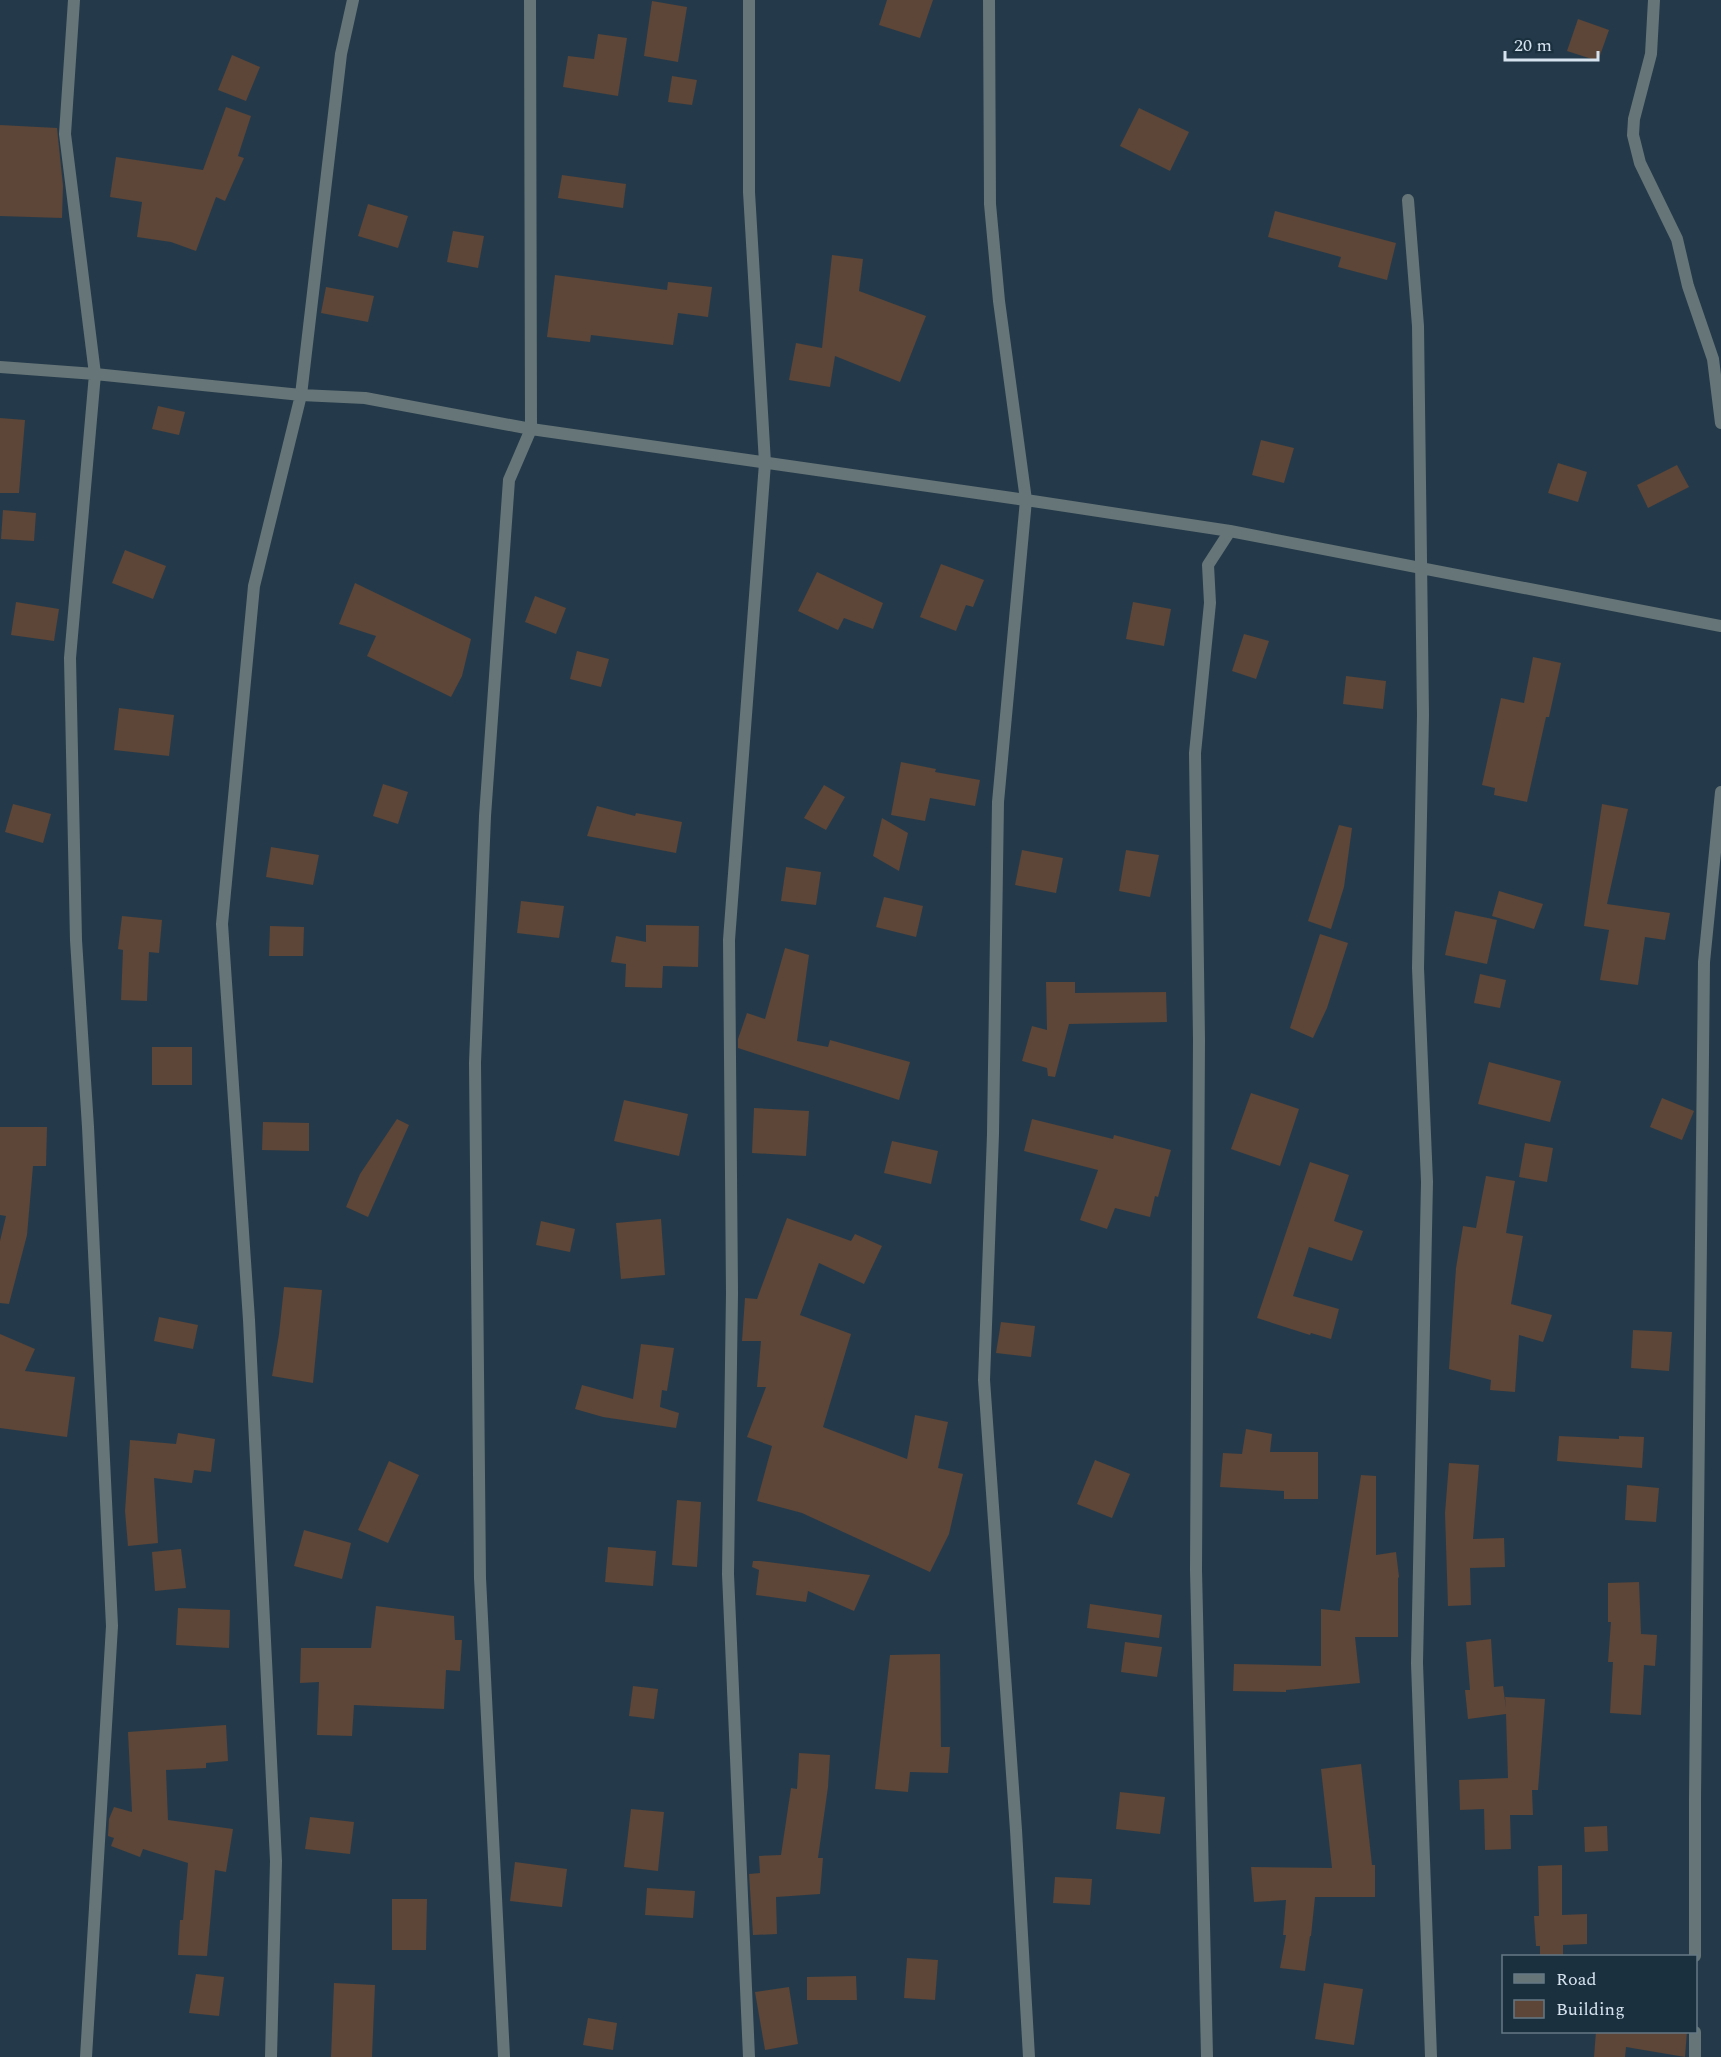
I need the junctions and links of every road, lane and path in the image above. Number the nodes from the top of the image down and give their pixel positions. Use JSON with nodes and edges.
{"nodes":[{"id":1,"x":74,"y":0,"type":"edge"},
{"id":2,"x":354,"y":0,"type":"edge"},
{"id":3,"x":530,"y":0,"type":"edge"},
{"id":4,"x":749,"y":0,"type":"edge"},
{"id":5,"x":989,"y":0,"type":"edge"},
{"id":6,"x":1654,"y":0,"type":"edge"},
{"id":7,"x":1408,"y":200,"type":"dead end"},
{"id":8,"x":0,"y":367,"type":"edge"},
{"id":9,"x":95,"y":374,"type":"junction"},
{"id":10,"x":300,"y":395,"type":"junction"},
{"id":11,"x":1721,"y":423,"type":"edge"},
{"id":12,"x":531,"y":429,"type":"junction"},
{"id":13,"x":765,"y":462,"type":"junction"},
{"id":14,"x":1026,"y":500,"type":"junction"},
{"id":15,"x":1230,"y":531,"type":"junction"},
{"id":16,"x":1422,"y":568,"type":"junction"},
{"id":17,"x":1721,"y":626,"type":"edge"},
{"id":18,"x":1721,"y":792,"type":"edge"},
{"id":19,"x":1695,"y":1955,"type":"edge"},
{"id":20,"x":1695,"y":2033,"type":"edge"},
{"id":21,"x":86,"y":2057,"type":"edge"},
{"id":22,"x":271,"y":2057,"type":"edge"},
{"id":23,"x":504,"y":2057,"type":"edge"},
{"id":24,"x":749,"y":2057,"type":"edge"},
{"id":25,"x":1029,"y":2057,"type":"edge"},
{"id":26,"x":1208,"y":2057,"type":"edge"},
{"id":27,"x":1431,"y":2057,"type":"edge"},
{"id":28,"x":1695,"y":2057,"type":"edge"}],
"edges":[{"from":1,"to":9,"type":"street"},
{"from":2,"to":10,"type":"street"},
{"from":3,"to":12,"type":"street"},
{"from":4,"to":13,"type":"street"},
{"from":5,"to":14,"type":"street"},
{"from":6,"to":11,"type":"street"},
{"from":7,"to":16,"type":"street"},
{"from":8,"to":9,"type":"street"},
{"from":9,"to":10,"type":"street"},
{"from":9,"to":21,"type":"street"},
{"from":10,"to":12,"type":"street"},
{"from":10,"to":22,"type":"street"},
{"from":12,"to":13,"type":"street"},
{"from":12,"to":23,"type":"street"},
{"from":13,"to":14,"type":"street"},
{"from":13,"to":24,"type":"street"},
{"from":14,"to":15,"type":"street"},
{"from":14,"to":25,"type":"street"},
{"from":15,"to":16,"type":"street"},
{"from":15,"to":26,"type":"street"},
{"from":16,"to":17,"type":"street"},
{"from":16,"to":27,"type":"street"},
{"from":18,"to":19,"type":"street"},
{"from":20,"to":28,"type":"street"}]}
